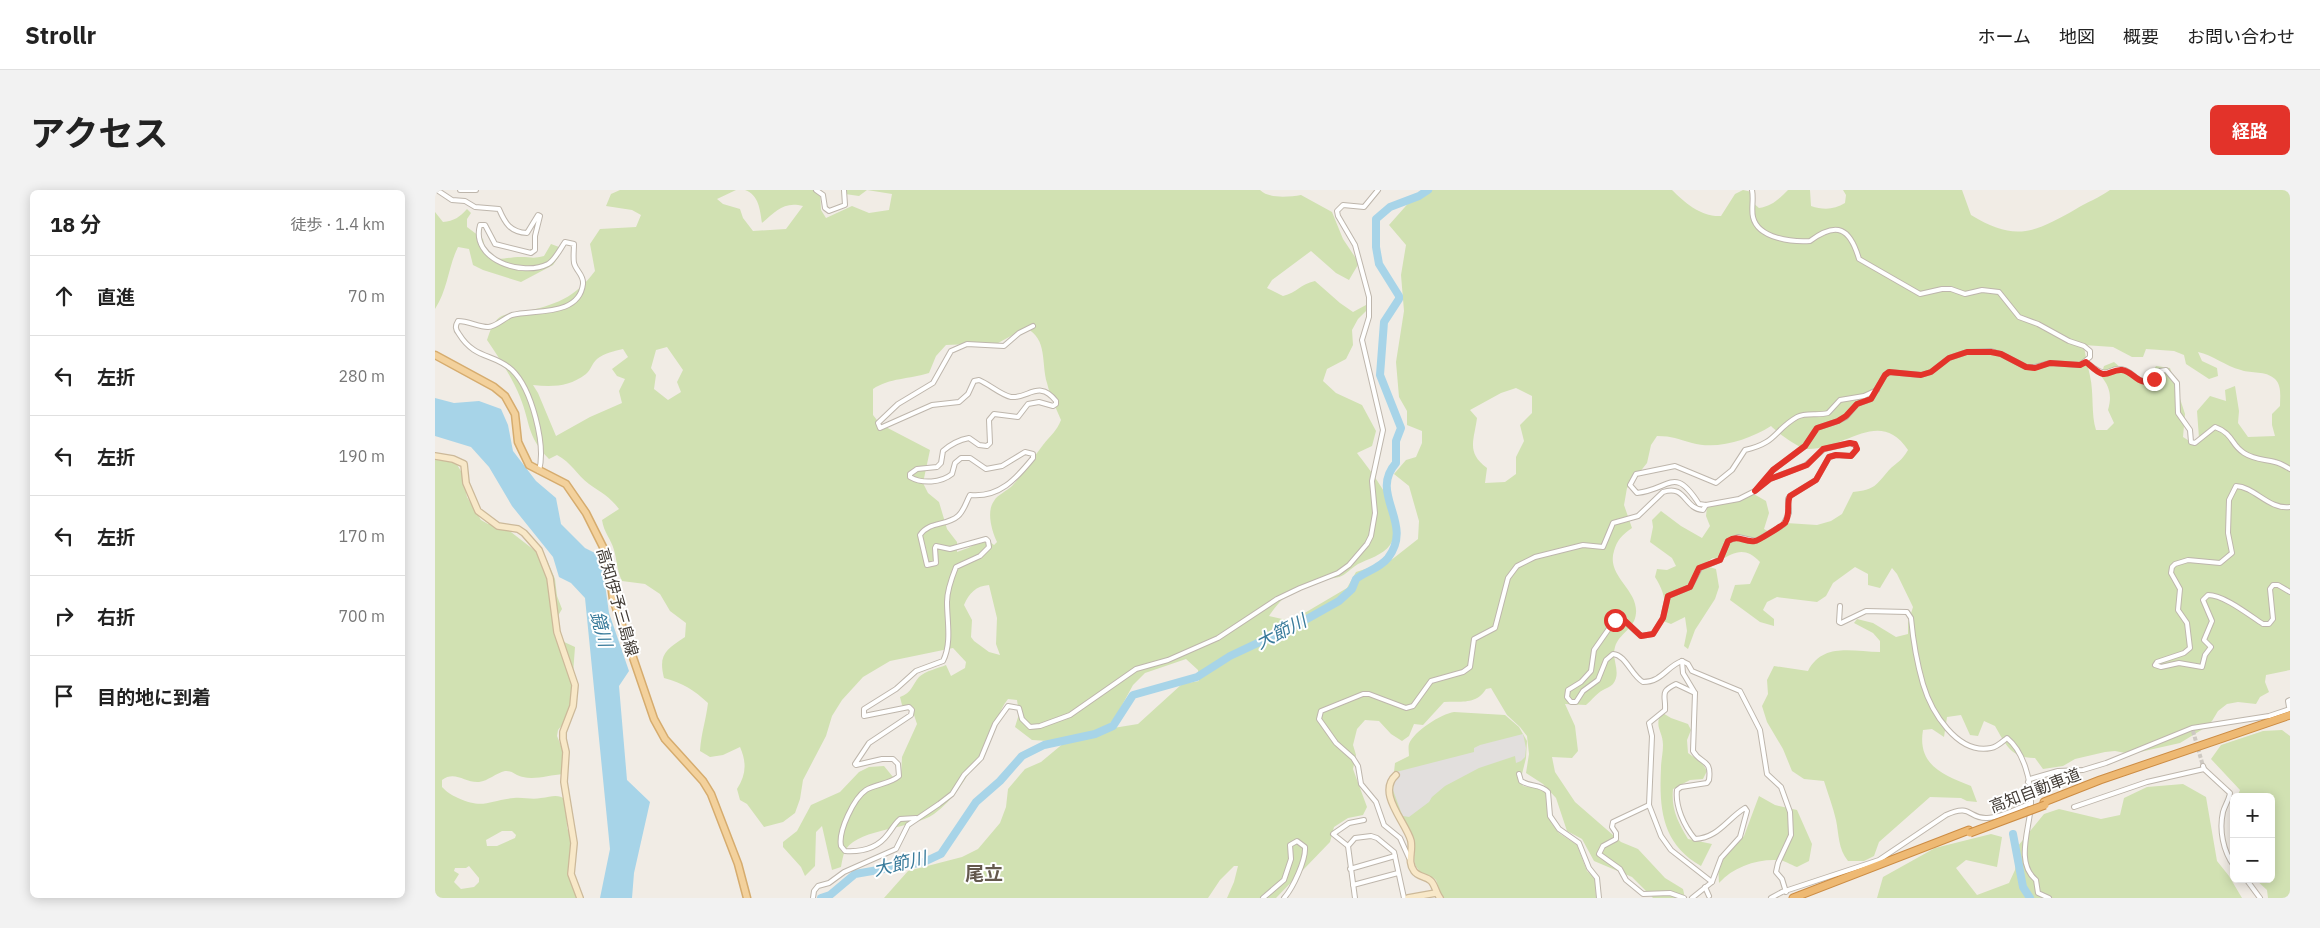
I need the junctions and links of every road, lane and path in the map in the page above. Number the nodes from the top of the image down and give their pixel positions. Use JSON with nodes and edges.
{"nodes":[{"id":1,"x":437,"y":190,"type":"edge"},
{"id":2,"x":460,"y":190,"type":"edge"},
{"id":3,"x":476,"y":190,"type":"edge"},
{"id":4,"x":816,"y":190,"type":"edge"},
{"id":5,"x":844,"y":190,"type":"edge"},
{"id":6,"x":1378,"y":190,"type":"edge"},
{"id":7,"x":1752,"y":190,"type":"edge"},
{"id":8,"x":1033,"y":326,"type":"dead end"},
{"id":9,"x":435,"y":355,"type":"edge"},
{"id":10,"x":2086,"y":362,"type":"junction"},
{"id":11,"x":1877,"y":390,"type":"junction"},
{"id":12,"x":435,"y":456,"type":"edge"},
{"id":13,"x":2290,"y":469,"type":"edge"},
{"id":14,"x":539,"y":471,"type":"junction"},
{"id":15,"x":1755,"y":491,"type":"junction"},
{"id":16,"x":1706,"y":505,"type":"junction"},
{"id":17,"x":2290,"y":507,"type":"edge"},
{"id":18,"x":2290,"y":592,"type":"edge"},
{"id":19,"x":1840,"y":606,"type":"dead end"},
{"id":20,"x":1682,"y":661,"type":"junction"},
{"id":21,"x":1695,"y":693,"type":"junction"},
{"id":22,"x":2290,"y":700,"type":"edge"},
{"id":23,"x":2290,"y":712,"type":"edge"},
{"id":24,"x":1519,"y":774,"type":"dead end"},
{"id":25,"x":1396,"y":775,"type":"dead end"},
{"id":26,"x":2028,"y":782,"type":"junction"},
{"id":27,"x":2031,"y":803,"type":"junction"},
{"id":28,"x":1649,"y":805,"type":"junction"},
{"id":29,"x":2074,"y":807,"type":"dead end"},
{"id":30,"x":916,"y":818,"type":"junction"},
{"id":31,"x":1364,"y":820,"type":"dead end"},
{"id":32,"x":1970,"y":832,"type":"junction"},
{"id":33,"x":1348,"y":846,"type":"junction"},
{"id":34,"x":1395,"y":856,"type":"junction"},
{"id":35,"x":1409,"y":858,"type":"junction"},
{"id":36,"x":2230,"y":858,"type":"edge"},
{"id":37,"x":1350,"y":869,"type":"junction"},
{"id":38,"x":1398,"y":873,"type":"junction"},
{"id":39,"x":1712,"y":882,"type":"junction"},
{"id":40,"x":2249,"y":883,"type":"edge"},
{"id":41,"x":1353,"y":885,"type":"junction"},
{"id":42,"x":1705,"y":887,"type":"junction"},
{"id":43,"x":1790,"y":895,"type":"edge"},
{"id":44,"x":1438,"y":896,"type":"edge"},
{"id":45,"x":1709,"y":896,"type":"dead end"},
{"id":46,"x":1422,"y":897,"type":"edge"},
{"id":47,"x":580,"y":898,"type":"edge"},
{"id":48,"x":747,"y":898,"type":"edge"},
{"id":49,"x":813,"y":898,"type":"edge"},
{"id":50,"x":1263,"y":898,"type":"edge"},
{"id":51,"x":1284,"y":898,"type":"edge"},
{"id":52,"x":1355,"y":898,"type":"edge"},
{"id":53,"x":1403,"y":898,"type":"edge"},
{"id":54,"x":1409,"y":898,"type":"edge"},
{"id":55,"x":1599,"y":898,"type":"edge"},
{"id":56,"x":1684,"y":898,"type":"edge"},
{"id":57,"x":1692,"y":898,"type":"edge"},
{"id":58,"x":1771,"y":898,"type":"edge"},
{"id":59,"x":1803,"y":898,"type":"edge"},
{"id":60,"x":2049,"y":898,"type":"edge"},
{"id":61,"x":2260,"y":898,"type":"edge"}],
"edges":[{"from":1,"to":14,"type":"street"},
{"from":2,"to":3,"type":"street"},
{"from":4,"to":5,"type":"street"},
{"from":6,"to":30,"type":"street"},
{"from":7,"to":10,"type":"street"},
{"from":8,"to":30,"type":"street"},
{"from":9,"to":14,"type":"main road","name":"高知伊予三島線"},
{"from":10,"to":11,"type":"street"},
{"from":10,"to":13,"type":"street"},
{"from":11,"to":15,"type":"street"},
{"from":11,"to":16,"type":"street"},
{"from":12,"to":47,"type":"main road"},
{"from":14,"to":48,"type":"main road","name":"高知伊予三島線"},
{"from":15,"to":16,"type":"street"},
{"from":15,"to":20,"type":"street"},
{"from":16,"to":35,"type":"street"},
{"from":17,"to":18,"type":"street"},
{"from":19,"to":26,"type":"street"},
{"from":20,"to":21,"type":"street"},
{"from":20,"to":43,"type":"street"},
{"from":21,"to":28,"type":"street"},
{"from":21,"to":39,"type":"street"},
{"from":22,"to":23,"type":"street"},
{"from":23,"to":26,"type":"street"},
{"from":23,"to":32,"type":"highway","name":"高知自動車道","bridge":true},
{"from":24,"to":55,"type":"street"},
{"from":25,"to":35,"type":"main road"},
{"from":26,"to":27,"type":"street"},
{"from":27,"to":43,"type":"street"},
{"from":27,"to":60,"type":"street"},
{"from":28,"to":39,"type":"street"},
{"from":28,"to":56,"type":"street"},
{"from":29,"to":36,"type":"street"},
{"from":30,"to":49,"type":"street"},
{"from":31,"to":33,"type":"street"},
{"from":32,"to":43,"type":"highway","name":"高知自動車道"},
{"from":32,"to":59,"type":"highway","name":"高知自動車道"},
{"from":33,"to":34,"type":"street"},
{"from":33,"to":37,"type":"street"},
{"from":34,"to":37,"type":"street"},
{"from":34,"to":38,"type":"street"},
{"from":35,"to":44,"type":"main road"},
{"from":37,"to":41,"type":"street"},
{"from":38,"to":41,"type":"street"},
{"from":38,"to":53,"type":"street"},
{"from":39,"to":42,"type":"street"},
{"from":40,"to":61,"type":"street"},
{"from":41,"to":52,"type":"street"},
{"from":42,"to":45,"type":"street"},
{"from":42,"to":57,"type":"street"},
{"from":43,"to":58,"type":"street"},
{"from":44,"to":46,"type":"main road"},
{"from":46,"to":54,"type":"main road"},
{"from":50,"to":51,"type":"street"}]}
